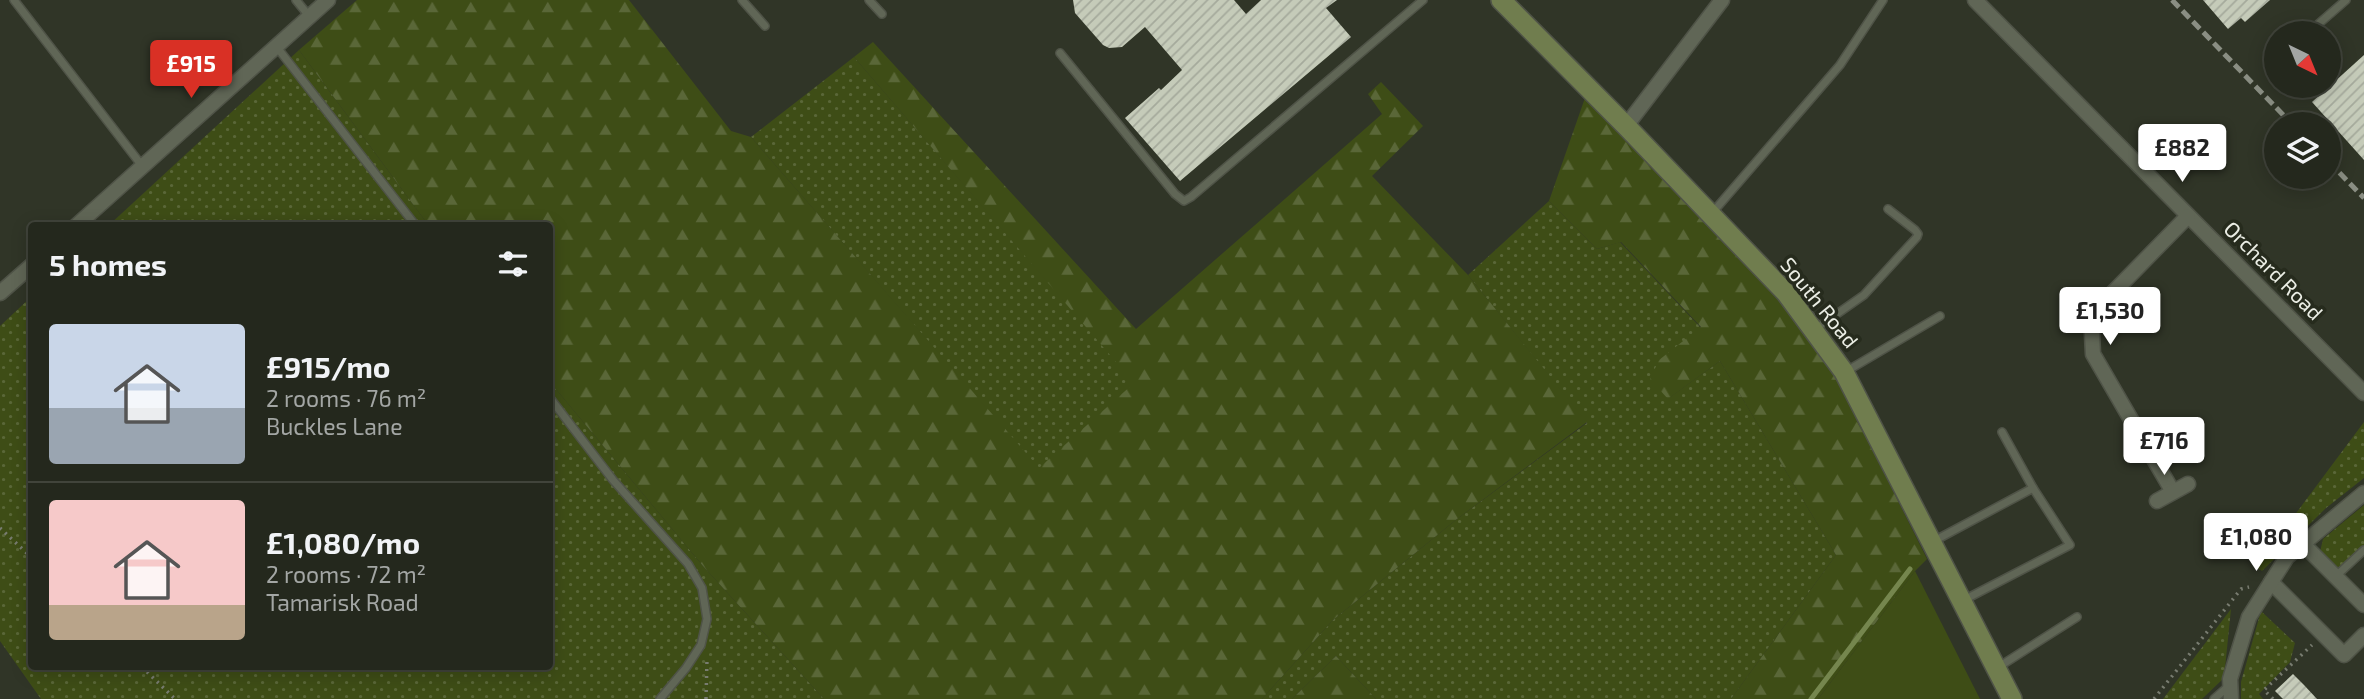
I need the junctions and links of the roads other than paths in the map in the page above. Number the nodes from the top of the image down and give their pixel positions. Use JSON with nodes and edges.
{"nodes":[{"id":1,"x":14,"y":0,"type":"edge"},
{"id":2,"x":296,"y":0,"type":"edge"},
{"id":3,"x":328,"y":0,"type":"edge"},
{"id":4,"x":742,"y":0,"type":"edge"},
{"id":5,"x":869,"y":0,"type":"edge"},
{"id":6,"x":1423,"y":0,"type":"edge"},
{"id":7,"x":1501,"y":0,"type":"edge"},
{"id":8,"x":1722,"y":0,"type":"edge"},
{"id":9,"x":1883,"y":0,"type":"edge"},
{"id":10,"x":1975,"y":0,"type":"edge"},
{"id":11,"x":2346,"y":0,"type":"edge"},
{"id":12,"x":883,"y":14,"type":"dead end"},
{"id":13,"x":309,"y":16,"type":"junction"},
{"id":14,"x":2322,"y":21,"type":"edge"},
{"id":15,"x":765,"y":26,"type":"dead end"},
{"id":16,"x":276,"y":45,"type":"junction"},
{"id":17,"x":1060,"y":53,"type":"dead end"},
{"id":18,"x":1626,"y":126,"type":"junction"},
{"id":19,"x":144,"y":167,"type":"junction"},
{"id":20,"x":1888,"y":209,"type":"dead end"},
{"id":21,"x":1711,"y":215,"type":"junction"},
{"id":22,"x":2188,"y":216,"type":"junction"},
{"id":23,"x":81,"y":222,"type":"edge"},
{"id":24,"x":413,"y":222,"type":"edge"},
{"id":25,"x":28,"y":268,"type":"edge"},
{"id":26,"x":0,"y":293,"type":"edge"},
{"id":27,"x":1940,"y":316,"type":"dead end"},
{"id":28,"x":1813,"y":330,"type":"junction"},
{"id":29,"x":1844,"y":372,"type":"junction"},
{"id":30,"x":2364,"y":393,"type":"edge"},
{"id":31,"x":553,"y":402,"type":"edge"},
{"id":32,"x":2002,"y":432,"type":"dead end"},
{"id":33,"x":2188,"y":484,"type":"dead end"},
{"id":34,"x":2033,"y":488,"type":"junction"},
{"id":35,"x":2172,"y":492,"type":"junction"},
{"id":36,"x":2364,"y":493,"type":"edge"},
{"id":37,"x":2157,"y":501,"type":"dead end"},
{"id":38,"x":1931,"y":543,"type":"junction"},
{"id":39,"x":2302,"y":543,"type":"junction"},
{"id":40,"x":2364,"y":550,"type":"edge"},
{"id":41,"x":2335,"y":577,"type":"junction"},
{"id":42,"x":2272,"y":582,"type":"junction"},
{"id":43,"x":1961,"y":601,"type":"junction"},
{"id":44,"x":2364,"y":605,"type":"edge"},
{"id":45,"x":2077,"y":617,"type":"dead end"},
{"id":46,"x":2364,"y":635,"type":"edge"},
{"id":47,"x":1996,"y":668,"type":"junction"},
{"id":48,"x":2231,"y":692,"type":"edge"},
{"id":49,"x":660,"y":699,"type":"edge"},
{"id":50,"x":2012,"y":699,"type":"edge"},
{"id":51,"x":2214,"y":699,"type":"edge"}],
"edges":[{"from":1,"to":19,"type":"lane"},
{"from":2,"to":13,"type":"lane"},
{"from":3,"to":13,"type":"street"},
{"from":4,"to":15,"type":"lane"},
{"from":5,"to":12,"type":"lane"},
{"from":6,"to":17,"type":"lane"},
{"from":7,"to":18,"type":"main road","name":"South Road"},
{"from":8,"to":18,"type":"street"},
{"from":9,"to":21,"type":"lane"},
{"from":10,"to":22,"type":"street","name":"Orchard Road"},
{"from":11,"to":14,"type":"lane"},
{"from":13,"to":16,"type":"street"},
{"from":16,"to":19,"type":"street"},
{"from":16,"to":24,"type":"lane"},
{"from":18,"to":21,"type":"main road","name":"South Road"},
{"from":19,"to":23,"type":"street"},
{"from":20,"to":28,"type":"lane"},
{"from":21,"to":28,"type":"main road","name":"South Road"},
{"from":22,"to":30,"type":"street","name":"Orchard Road"},
{"from":22,"to":35,"type":"street"},
{"from":25,"to":26,"type":"street"},
{"from":27,"to":29,"type":"lane"},
{"from":28,"to":29,"type":"main road","name":"South Road"},
{"from":29,"to":38,"type":"main road","name":"South Road"},
{"from":31,"to":49,"type":"lane"},
{"from":32,"to":34,"type":"lane"},
{"from":33,"to":35,"type":"street"},
{"from":34,"to":38,"type":"lane"},
{"from":34,"to":43,"type":"lane"},
{"from":35,"to":37,"type":"street"},
{"from":36,"to":39,"type":"street"},
{"from":38,"to":43,"type":"main road","name":"South Road"},
{"from":39,"to":41,"type":"street"},
{"from":39,"to":42,"type":"street"},
{"from":40,"to":41,"type":"lane"},
{"from":41,"to":44,"type":"street"},
{"from":42,"to":46,"type":"street"},
{"from":42,"to":48,"type":"street"},
{"from":43,"to":47,"type":"main road","name":"South Road"},
{"from":45,"to":47,"type":"lane"},
{"from":47,"to":50,"type":"main road","name":"South Road"},
{"from":48,"to":51,"type":"lane"}]}
